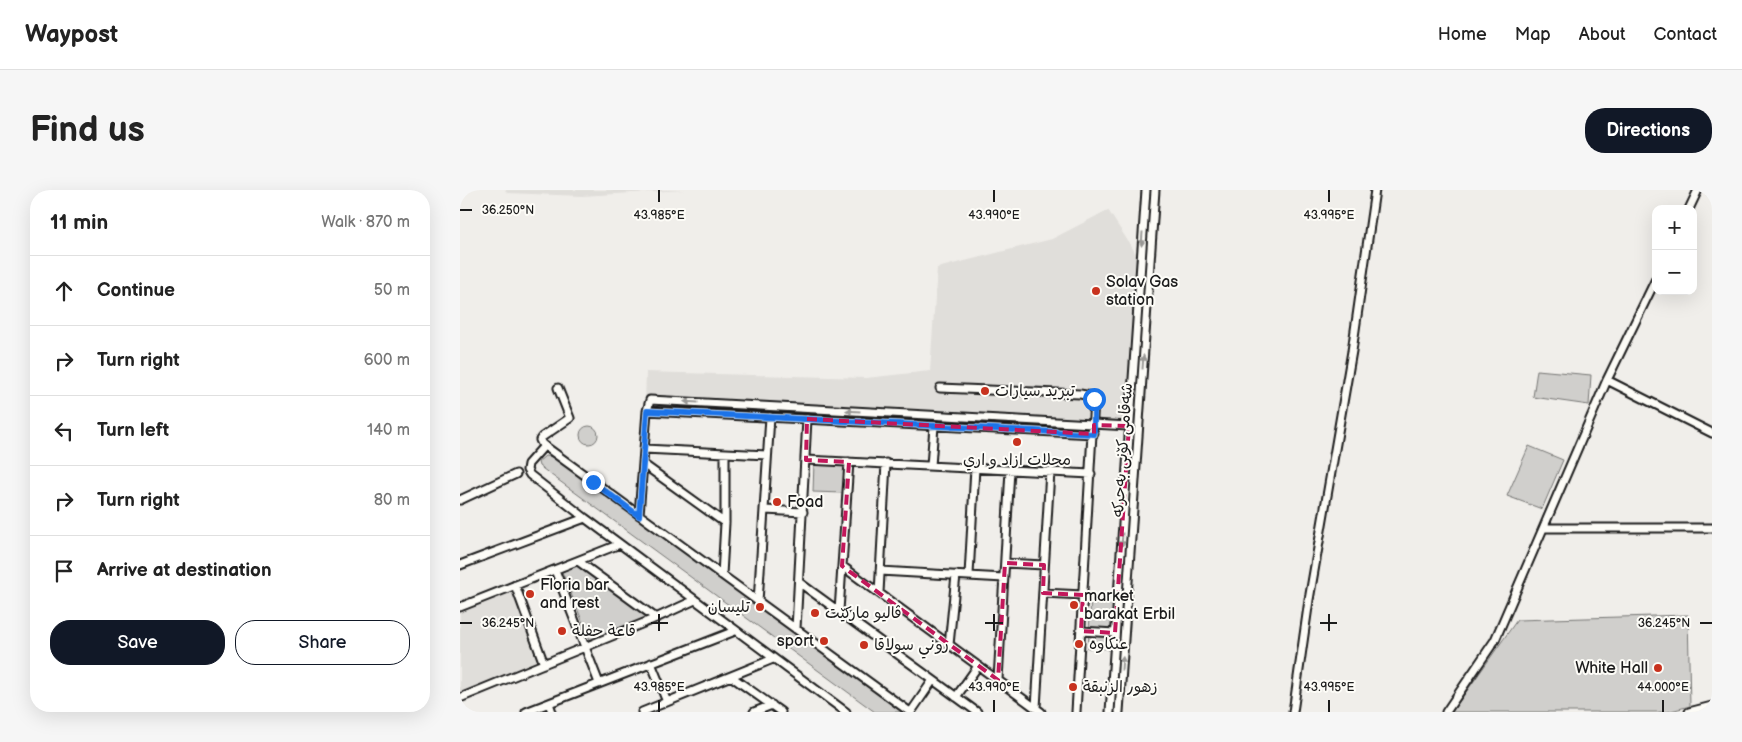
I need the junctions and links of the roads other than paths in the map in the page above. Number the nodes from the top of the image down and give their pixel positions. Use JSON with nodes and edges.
{"nodes":[{"id":1,"x":1146,"y":190,"type":"edge"},
{"id":2,"x":1155,"y":190,"type":"edge"},
{"id":3,"x":1374,"y":190,"type":"edge"},
{"id":4,"x":1698,"y":190,"type":"edge"},
{"id":5,"x":1691,"y":205,"type":"edge"},
{"id":6,"x":1652,"y":287,"type":"edge"},
{"id":7,"x":1607,"y":380,"type":"junction"},
{"id":8,"x":558,"y":388,"type":"dead end"},
{"id":9,"x":940,"y":388,"type":"dead end"},
{"id":10,"x":647,"y":411,"type":"junction"},
{"id":11,"x":770,"y":417,"type":"junction"},
{"id":12,"x":807,"y":419,"type":"junction"},
{"id":13,"x":1094,"y":425,"type":"junction"},
{"id":14,"x":934,"y":426,"type":"junction"},
{"id":15,"x":1129,"y":426,"type":"junction"},
{"id":16,"x":1712,"y":432,"type":"edge"},
{"id":17,"x":1094,"y":434,"type":"junction"},
{"id":18,"x":544,"y":446,"type":"junction"},
{"id":19,"x":644,"y":449,"type":"junction"},
{"id":20,"x":725,"y":453,"type":"junction"},
{"id":21,"x":767,"y":455,"type":"junction"},
{"id":22,"x":806,"y":460,"type":"junction"},
{"id":23,"x":849,"y":462,"type":"junction"},
{"id":24,"x":643,"y":464,"type":"junction"},
{"id":25,"x":886,"y":464,"type":"junction"},
{"id":26,"x":931,"y":466,"type":"junction"},
{"id":27,"x":975,"y":468,"type":"junction"},
{"id":28,"x":1010,"y":470,"type":"junction"},
{"id":29,"x":1050,"y":472,"type":"junction"},
{"id":30,"x":516,"y":474,"type":"dead end"},
{"id":31,"x":1091,"y":474,"type":"junction"},
{"id":32,"x":460,"y":500,"type":"edge"},
{"id":33,"x":765,"y":510,"type":"junction"},
{"id":34,"x":803,"y":512,"type":"junction"},
{"id":35,"x":639,"y":516,"type":"junction"},
{"id":36,"x":585,"y":518,"type":"junction"},
{"id":37,"x":725,"y":523,"type":"junction"},
{"id":38,"x":1544,"y":528,"type":"junction"},
{"id":39,"x":1712,"y":528,"type":"edge"},
{"id":40,"x":620,"y":544,"type":"junction"},
{"id":41,"x":578,"y":560,"type":"junction"},
{"id":42,"x":1005,"y":563,"type":"junction"},
{"id":43,"x":460,"y":565,"type":"edge"},
{"id":44,"x":1044,"y":565,"type":"junction"},
{"id":45,"x":842,"y":566,"type":"junction"},
{"id":46,"x":555,"y":570,"type":"junction"},
{"id":47,"x":880,"y":571,"type":"junction"},
{"id":48,"x":722,"y":575,"type":"junction"},
{"id":49,"x":956,"y":575,"type":"junction"},
{"id":50,"x":969,"y":575,"type":"junction"},
{"id":51,"x":1004,"y":578,"type":"junction"},
{"id":52,"x":800,"y":583,"type":"junction"},
{"id":53,"x":515,"y":585,"type":"junction"},
{"id":54,"x":878,"y":593,"type":"junction"},
{"id":55,"x":1043,"y":593,"type":"junction"},
{"id":56,"x":1084,"y":595,"type":"junction"},
{"id":57,"x":694,"y":600,"type":"junction"},
{"id":58,"x":758,"y":602,"type":"junction"},
{"id":59,"x":460,"y":607,"type":"edge"},
{"id":60,"x":839,"y":612,"type":"junction"},
{"id":61,"x":656,"y":618,"type":"junction"},
{"id":62,"x":796,"y":630,"type":"junction"},
{"id":63,"x":735,"y":631,"type":"junction"},
{"id":64,"x":1081,"y":631,"type":"junction"},
{"id":65,"x":1115,"y":633,"type":"junction"},
{"id":66,"x":949,"y":645,"type":"junction"},
{"id":67,"x":585,"y":647,"type":"junction"},
{"id":68,"x":773,"y":659,"type":"junction"},
{"id":69,"x":651,"y":663,"type":"junction"},
{"id":70,"x":544,"y":664,"type":"junction"},
{"id":71,"x":978,"y":666,"type":"junction"},
{"id":72,"x":732,"y":676,"type":"junction"},
{"id":73,"x":933,"y":680,"type":"junction"},
{"id":74,"x":998,"y":680,"type":"junction"},
{"id":75,"x":599,"y":683,"type":"junction"},
{"id":76,"x":956,"y":697,"type":"junction"},
{"id":77,"x":460,"y":698,"type":"edge"},
{"id":78,"x":667,"y":702,"type":"junction"},
{"id":79,"x":548,"y":703,"type":"junction"},
{"id":80,"x":772,"y":705,"type":"junction"},
{"id":81,"x":1712,"y":706,"type":"edge"},
{"id":82,"x":1039,"y":710,"type":"edge"},
{"id":83,"x":526,"y":712,"type":"edge"},
{"id":84,"x":552,"y":712,"type":"edge"},
{"id":85,"x":642,"y":712,"type":"edge"},
{"id":86,"x":754,"y":712,"type":"edge"},
{"id":87,"x":781,"y":712,"type":"edge"},
{"id":88,"x":846,"y":712,"type":"edge"},
{"id":89,"x":910,"y":712,"type":"edge"},
{"id":90,"x":977,"y":712,"type":"edge"},
{"id":91,"x":1076,"y":712,"type":"edge"},
{"id":92,"x":1110,"y":712,"type":"edge"},
{"id":93,"x":1118,"y":712,"type":"edge"},
{"id":94,"x":1294,"y":712,"type":"edge"},
{"id":95,"x":1446,"y":712,"type":"edge"},
{"id":96,"x":1689,"y":712,"type":"edge"}],
"edges":[{"from":1,"to":15,"type":"street","name":"شەقامی کۆنی بەحرکە","one_way":true},
{"from":93,"to":2,"type":"street","name":"شەقامی کۆنی بەحرکە","one_way":true},
{"from":3,"to":94,"type":"street"},
{"from":4,"to":5,"type":"street"},
{"from":6,"to":7,"type":"street"},
{"from":7,"to":16,"type":"street"},
{"from":7,"to":38,"type":"street"},
{"from":8,"to":18,"type":"street"},
{"from":9,"to":13,"type":"street"},
{"from":10,"to":11,"type":"street"},
{"from":13,"to":10,"type":"street","one_way":true},
{"from":10,"to":19,"type":"street"},
{"from":11,"to":12,"type":"street"},
{"from":11,"to":21,"type":"street"},
{"from":12,"to":14,"type":"street"},
{"from":12,"to":22,"type":"street"},
{"from":13,"to":15,"type":"street"},
{"from":13,"to":17,"type":"street"},
{"from":14,"to":17,"type":"street"},
{"from":14,"to":26,"type":"street"},
{"from":15,"to":65,"type":"street","name":"شەقامی کۆنی بەحرکە","one_way":true},
{"from":17,"to":31,"type":"street"},
{"from":18,"to":35,"type":"street"},
{"from":18,"to":36,"type":"street"},
{"from":19,"to":20,"type":"street"},
{"from":19,"to":24,"type":"street"},
{"from":20,"to":21,"type":"street"},
{"from":20,"to":37,"type":"street"},
{"from":21,"to":33,"type":"street"},
{"from":22,"to":23,"type":"street"},
{"from":22,"to":34,"type":"street"},
{"from":23,"to":25,"type":"street"},
{"from":23,"to":45,"type":"street"},
{"from":24,"to":35,"type":"street"},
{"from":24,"to":37,"type":"street"},
{"from":25,"to":26,"type":"street"},
{"from":25,"to":47,"type":"street"},
{"from":26,"to":27,"type":"street"},
{"from":27,"to":28,"type":"street"},
{"from":27,"to":50,"type":"street"},
{"from":28,"to":29,"type":"street"},
{"from":28,"to":42,"type":"street"},
{"from":29,"to":31,"type":"street"},
{"from":29,"to":44,"type":"street"},
{"from":30,"to":32,"type":"street"},
{"from":31,"to":56,"type":"street"},
{"from":33,"to":34,"type":"street"},
{"from":33,"to":58,"type":"street"},
{"from":34,"to":52,"type":"street"},
{"from":35,"to":48,"type":"street"},
{"from":36,"to":40,"type":"street"},
{"from":36,"to":43,"type":"street"},
{"from":37,"to":48,"type":"street"},
{"from":38,"to":39,"type":"street"},
{"from":38,"to":95,"type":"street"},
{"from":40,"to":41,"type":"street"},
{"from":40,"to":57,"type":"street"},
{"from":41,"to":46,"type":"street"},
{"from":41,"to":61,"type":"street"},
{"from":42,"to":44,"type":"street"},
{"from":42,"to":51,"type":"street"},
{"from":44,"to":55,"type":"street"},
{"from":45,"to":54,"type":"street"},
{"from":45,"to":60,"type":"street"},
{"from":46,"to":53,"type":"street"},
{"from":46,"to":67,"type":"street"},
{"from":47,"to":49,"type":"street"},
{"from":47,"to":54,"type":"street"},
{"from":48,"to":58,"type":"street"},
{"from":49,"to":50,"type":"street"},
{"from":49,"to":66,"type":"street"},
{"from":50,"to":51,"type":"street"},
{"from":51,"to":74,"type":"street"},
{"from":52,"to":60,"type":"street"},
{"from":52,"to":62,"type":"street"},
{"from":53,"to":59,"type":"street"},
{"from":53,"to":70,"type":"street"},
{"from":54,"to":66,"type":"street"},
{"from":55,"to":56,"type":"street"},
{"from":55,"to":82,"type":"street"},
{"from":56,"to":64,"type":"street"},
{"from":57,"to":61,"type":"street"},
{"from":57,"to":63,"type":"street"},
{"from":58,"to":62,"type":"street"},
{"from":60,"to":73,"type":"street"},
{"from":61,"to":67,"type":"street"},
{"from":62,"to":89,"type":"street"},
{"from":63,"to":68,"type":"street"},
{"from":63,"to":69,"type":"street"},
{"from":64,"to":65,"type":"street"},
{"from":64,"to":91,"type":"street"},
{"from":65,"to":92,"type":"street","name":"شەقامی کۆنی بەحرکە"},
{"from":66,"to":71,"type":"street"},
{"from":67,"to":70,"type":"street"},
{"from":67,"to":75,"type":"street"},
{"from":68,"to":72,"type":"street"},
{"from":68,"to":88,"type":"street"},
{"from":69,"to":75,"type":"street"},
{"from":69,"to":78,"type":"street"},
{"from":70,"to":77,"type":"street"},
{"from":71,"to":74,"type":"street"},
{"from":71,"to":76,"type":"street"},
{"from":72,"to":78,"type":"street"},
{"from":72,"to":80,"type":"street"},
{"from":73,"to":76,"type":"street"},
{"from":73,"to":89,"type":"street"},
{"from":74,"to":82,"type":"street"},
{"from":75,"to":79,"type":"street"},
{"from":76,"to":90,"type":"street"},
{"from":78,"to":85,"type":"street"},
{"from":79,"to":83,"type":"street"},
{"from":79,"to":84,"type":"street"},
{"from":80,"to":86,"type":"street"},
{"from":80,"to":87,"type":"street"},
{"from":81,"to":96,"type":"street"}]}
